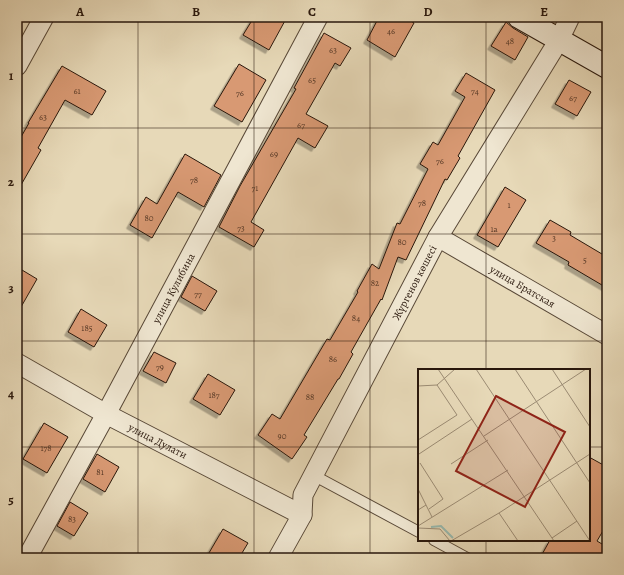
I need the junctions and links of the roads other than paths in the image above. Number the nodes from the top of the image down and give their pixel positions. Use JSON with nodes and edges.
{"nodes":[{"id":1,"x":44,"y":17,"type":"edge"},
{"id":2,"x":318,"y":17,"type":"edge"},
{"id":3,"x":519,"y":17,"type":"edge"},
{"id":4,"x":570,"y":17,"type":"edge"},
{"id":5,"x":559,"y":40,"type":"junction"},
{"id":6,"x":17,"y":66,"type":"edge"},
{"id":7,"x":607,"y":67,"type":"edge"},
{"id":8,"x":438,"y":237,"type":"junction"},
{"id":9,"x":607,"y":335,"type":"edge"},
{"id":10,"x":17,"y":363,"type":"edge"},
{"id":11,"x":106,"y":414,"type":"junction"},
{"id":12,"x":313,"y":475,"type":"junction"},
{"id":13,"x":302,"y":515,"type":"junction"},
{"id":14,"x":418,"y":531,"type":"edge"},
{"id":15,"x":436,"y":541,"type":"edge"},
{"id":16,"x":26,"y":558,"type":"edge"},
{"id":17,"x":278,"y":558,"type":"edge"},
{"id":18,"x":467,"y":558,"type":"edge"}],
"edges":[{"from":1,"to":6,"type":"street"},
{"from":2,"to":11,"type":"street","name":"улица Кулибина"},
{"from":3,"to":5,"type":"street"},
{"from":4,"to":5,"type":"street","name":"Жүргенов көшесі"},
{"from":5,"to":7,"type":"street"},
{"from":5,"to":8,"type":"street","name":"Жүргенов көшесі"},
{"from":8,"to":9,"type":"street","name":"улица Братская"},
{"from":8,"to":12,"type":"street","name":"Жүргенов көшесі"},
{"from":10,"to":11,"type":"street","name":"улица Дулати"},
{"from":11,"to":13,"type":"street","name":"улица Дулати"},
{"from":11,"to":16,"type":"street","name":"улица Кулибина"},
{"from":12,"to":13,"type":"street","name":"Жүргенов көшесі"},
{"from":12,"to":14,"type":"lane"},
{"from":13,"to":17,"type":"street","name":"Жүргенов көшесі"},
{"from":15,"to":18,"type":"lane"}]}
